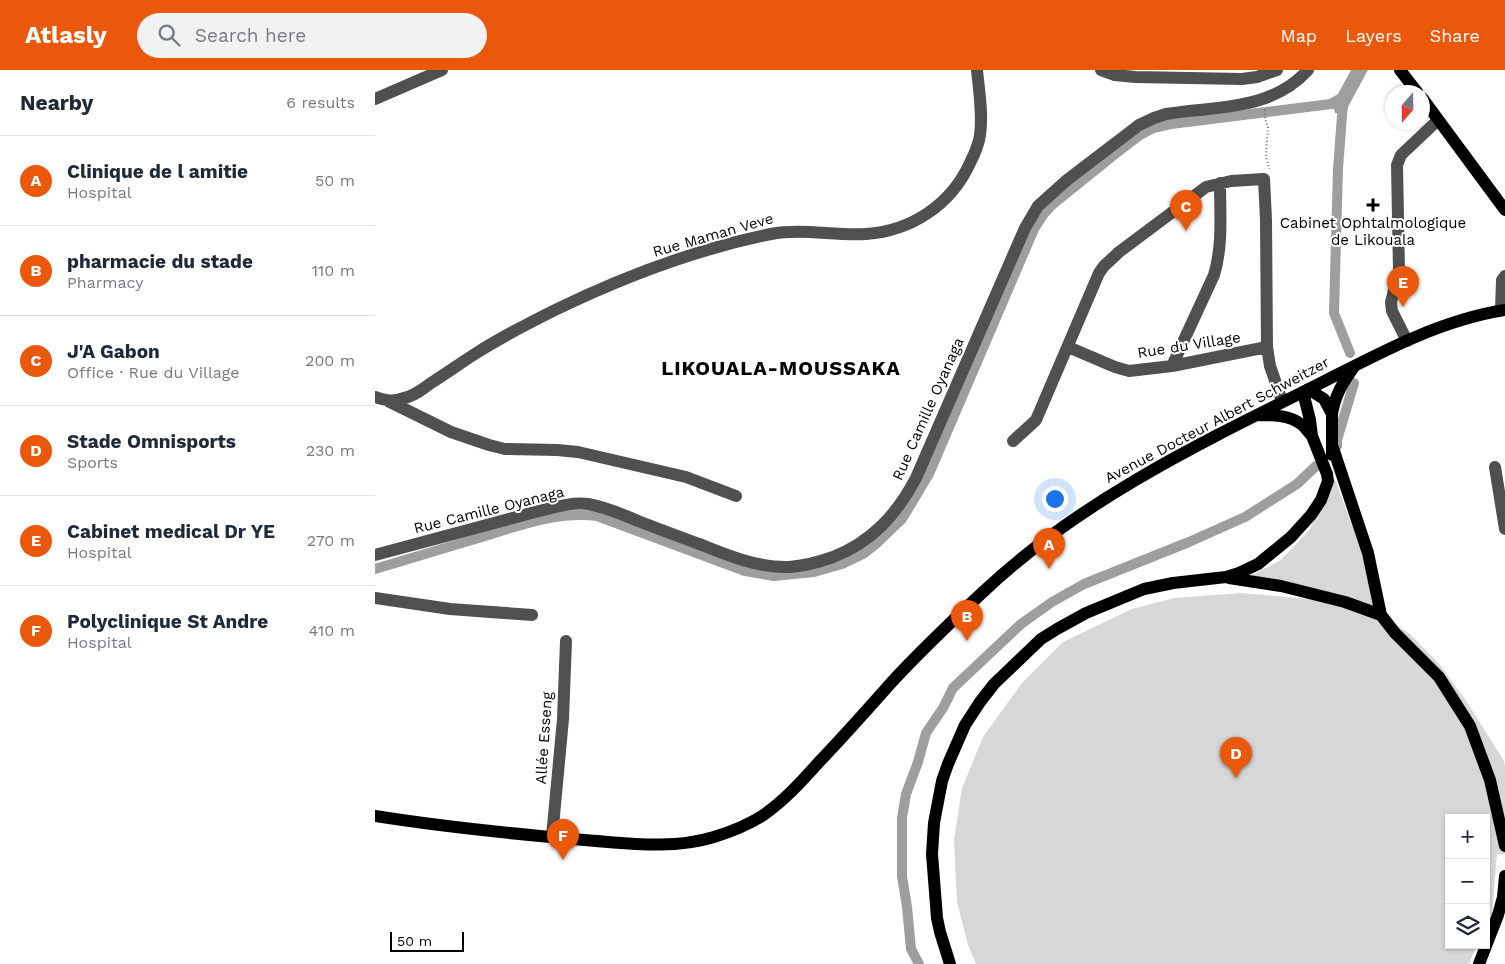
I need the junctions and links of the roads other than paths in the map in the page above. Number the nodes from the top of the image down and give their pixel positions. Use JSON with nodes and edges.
{"nodes":[{"id":1,"x":442,"y":70,"type":"edge"},
{"id":2,"x":977,"y":70,"type":"edge"},
{"id":3,"x":1101,"y":70,"type":"edge"},
{"id":4,"x":1277,"y":70,"type":"edge"},
{"id":5,"x":1308,"y":70,"type":"edge"},
{"id":6,"x":1400,"y":70,"type":"edge"},
{"id":7,"x":1412,"y":85,"type":"edge"},
{"id":8,"x":375,"y":99,"type":"edge"},
{"id":9,"x":1430,"y":109,"type":"edge"},
{"id":10,"x":1438,"y":120,"type":"junction"},
{"id":11,"x":1220,"y":183,"type":"junction"},
{"id":12,"x":1505,"y":210,"type":"edge"},
{"id":13,"x":1505,"y":276,"type":"edge"},
{"id":14,"x":1503,"y":310,"type":"edge"},
{"id":15,"x":1407,"y":341,"type":"junction"},
{"id":16,"x":1068,"y":347,"type":"junction"},
{"id":17,"x":1267,"y":347,"type":"junction"},
{"id":18,"x":1173,"y":366,"type":"junction"},
{"id":19,"x":1355,"y":366,"type":"junction"},
{"id":20,"x":1305,"y":391,"type":"junction"},
{"id":21,"x":375,"y":396,"type":"edge"},
{"id":22,"x":1282,"y":401,"type":"junction"},
{"id":23,"x":388,"y":402,"type":"junction"},
{"id":24,"x":1332,"y":414,"type":"junction"},
{"id":25,"x":1256,"y":415,"type":"junction"},
{"id":26,"x":1312,"y":436,"type":"junction"},
{"id":27,"x":1013,"y":441,"type":"dead end"},
{"id":28,"x":1333,"y":448,"type":"junction"},
{"id":29,"x":1495,"y":467,"type":"dead end"},
{"id":30,"x":1327,"y":474,"type":"junction"},
{"id":31,"x":736,"y":496,"type":"dead end"},
{"id":32,"x":1505,"y":529,"type":"edge"},
{"id":33,"x":375,"y":555,"type":"edge"},
{"id":34,"x":1226,"y":577,"type":"junction"},
{"id":35,"x":375,"y":598,"type":"edge"},
{"id":36,"x":533,"y":615,"type":"dead end"},
{"id":37,"x":1381,"y":615,"type":"junction"},
{"id":38,"x":566,"y":641,"type":"dead end"},
{"id":39,"x":375,"y":816,"type":"edge"},
{"id":40,"x":552,"y":838,"type":"junction"},
{"id":41,"x":1505,"y":846,"type":"edge"},
{"id":42,"x":1505,"y":876,"type":"edge"},
{"id":43,"x":950,"y":964,"type":"edge"},
{"id":44,"x":1479,"y":964,"type":"edge"}],
"edges":[{"from":1,"to":8,"type":"street"},
{"from":2,"to":23,"type":"street","name":"Rue Maman Veve"},
{"from":3,"to":4,"type":"street"},
{"from":5,"to":33,"type":"street","name":"Rue Camille Oyanaga"},
{"from":6,"to":7,"type":"main road"},
{"from":9,"to":10,"type":"main road"},
{"from":10,"to":12,"type":"main road"},
{"from":10,"to":15,"type":"street"},
{"from":11,"to":16,"type":"street"},
{"from":11,"to":17,"type":"street"},
{"from":11,"to":18,"type":"street"},
{"from":13,"to":14,"type":"street"},
{"from":14,"to":15,"type":"main road","name":"Avenue Docteur Albert Schweitzer"},
{"from":15,"to":19,"type":"main road","name":"Avenue Docteur Albert Schweitzer"},
{"from":16,"to":18,"type":"street","name":"Rue du Village"},
{"from":16,"to":27,"type":"street"},
{"from":17,"to":18,"type":"street","name":"Rue du Village"},
{"from":17,"to":22,"type":"street"},
{"from":19,"to":20,"type":"main road","name":"Avenue Docteur Albert Schweitzer"},
{"from":19,"to":24,"type":"main road"},
{"from":20,"to":22,"type":"main road","name":"Avenue Docteur Albert Schweitzer"},
{"from":20,"to":24,"type":"main road"},
{"from":20,"to":26,"type":"main road"},
{"from":21,"to":23,"type":"street"},
{"from":22,"to":25,"type":"main road","name":"Avenue Docteur Albert Schweitzer"},
{"from":23,"to":31,"type":"street"},
{"from":24,"to":28,"type":"main road"},
{"from":25,"to":26,"type":"main road"},
{"from":25,"to":40,"type":"main road","name":"Avenue Docteur Albert Schweitzer"},
{"from":26,"to":30,"type":"main road"},
{"from":28,"to":30,"type":"main road"},
{"from":28,"to":37,"type":"main road"},
{"from":29,"to":32,"type":"street"},
{"from":30,"to":34,"type":"main road"},
{"from":34,"to":37,"type":"main road"},
{"from":34,"to":43,"type":"main road"},
{"from":35,"to":36,"type":"street"},
{"from":37,"to":41,"type":"main road"},
{"from":38,"to":40,"type":"street","name":"Allée Esseng"},
{"from":39,"to":40,"type":"main road","name":"Avenue Docteur Albert Schweitzer"},
{"from":42,"to":44,"type":"main road"}]}
